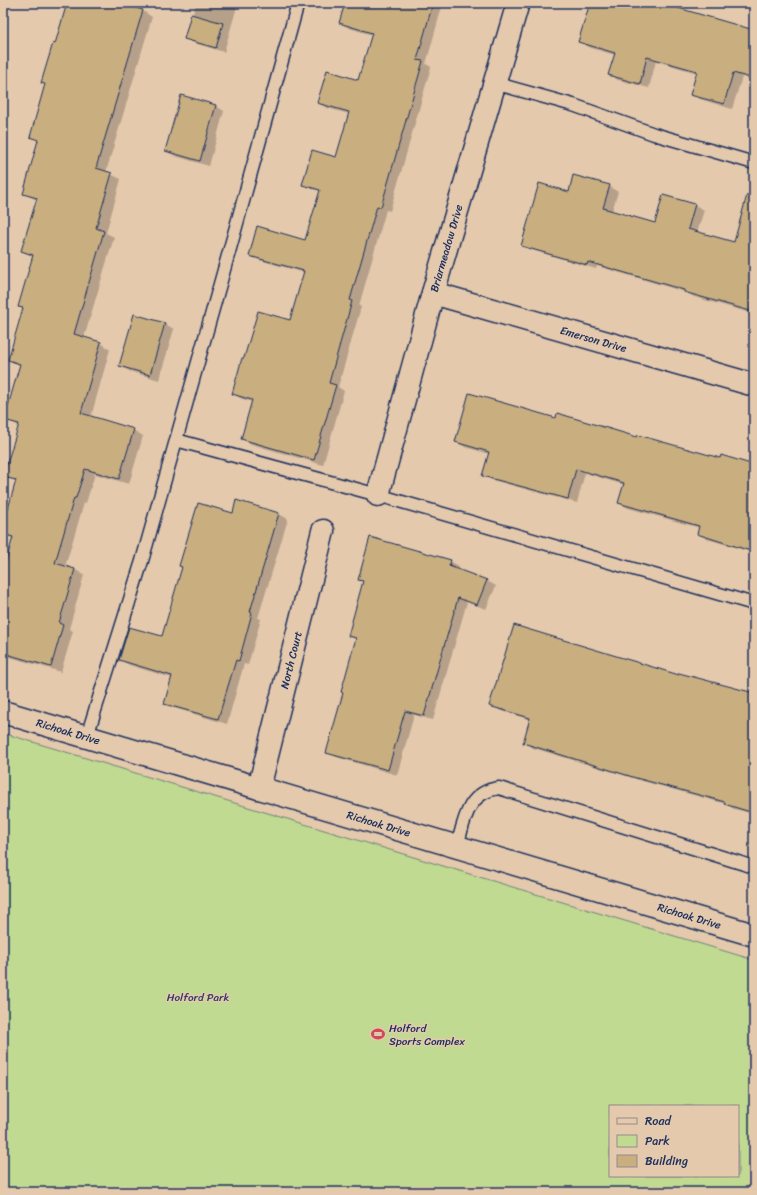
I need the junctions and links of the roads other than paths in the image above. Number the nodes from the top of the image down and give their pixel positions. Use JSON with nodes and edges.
{"nodes":[{"id":1,"x":298,"y":3,"type":"edge"},
{"id":2,"x":518,"y":3,"type":"edge"},
{"id":3,"x":494,"y":84,"type":"junction"},
{"id":4,"x":754,"y":163,"type":"edge"},
{"id":5,"x":433,"y":292,"type":"junction"},
{"id":6,"x":754,"y":385,"type":"edge"},
{"id":7,"x":176,"y":440,"type":"junction"},
{"id":8,"x":378,"y":495,"type":"junction"},
{"id":9,"x":324,"y":531,"type":"dead end"},
{"id":10,"x":754,"y":604,"type":"edge"},
{"id":11,"x":3,"y":712,"type":"edge"},
{"id":12,"x":87,"y":736,"type":"junction"},
{"id":13,"x":259,"y":788,"type":"junction"},
{"id":14,"x":457,"y":847,"type":"junction"},
{"id":15,"x":754,"y":867,"type":"edge"},
{"id":16,"x":754,"y":935,"type":"edge"}],
"edges":[{"from":1,"to":7,"type":"lane"},
{"from":2,"to":3,"type":"street","name":"Briarmeadow Drive"},
{"from":3,"to":4,"type":"lane"},
{"from":3,"to":5,"type":"street","name":"Briarmeadow Drive"},
{"from":5,"to":6,"type":"street","name":"Emerson Drive"},
{"from":5,"to":8,"type":"street","name":"Briarmeadow Drive"},
{"from":7,"to":8,"type":"lane"},
{"from":7,"to":12,"type":"lane"},
{"from":8,"to":10,"type":"lane"},
{"from":9,"to":13,"type":"street","name":"North Court"},
{"from":11,"to":12,"type":"street","name":"Richoak Drive"},
{"from":12,"to":13,"type":"street","name":"Richoak Drive"},
{"from":13,"to":14,"type":"street","name":"Richoak Drive"},
{"from":14,"to":15,"type":"lane"},
{"from":14,"to":16,"type":"street","name":"Richoak Drive"}]}
